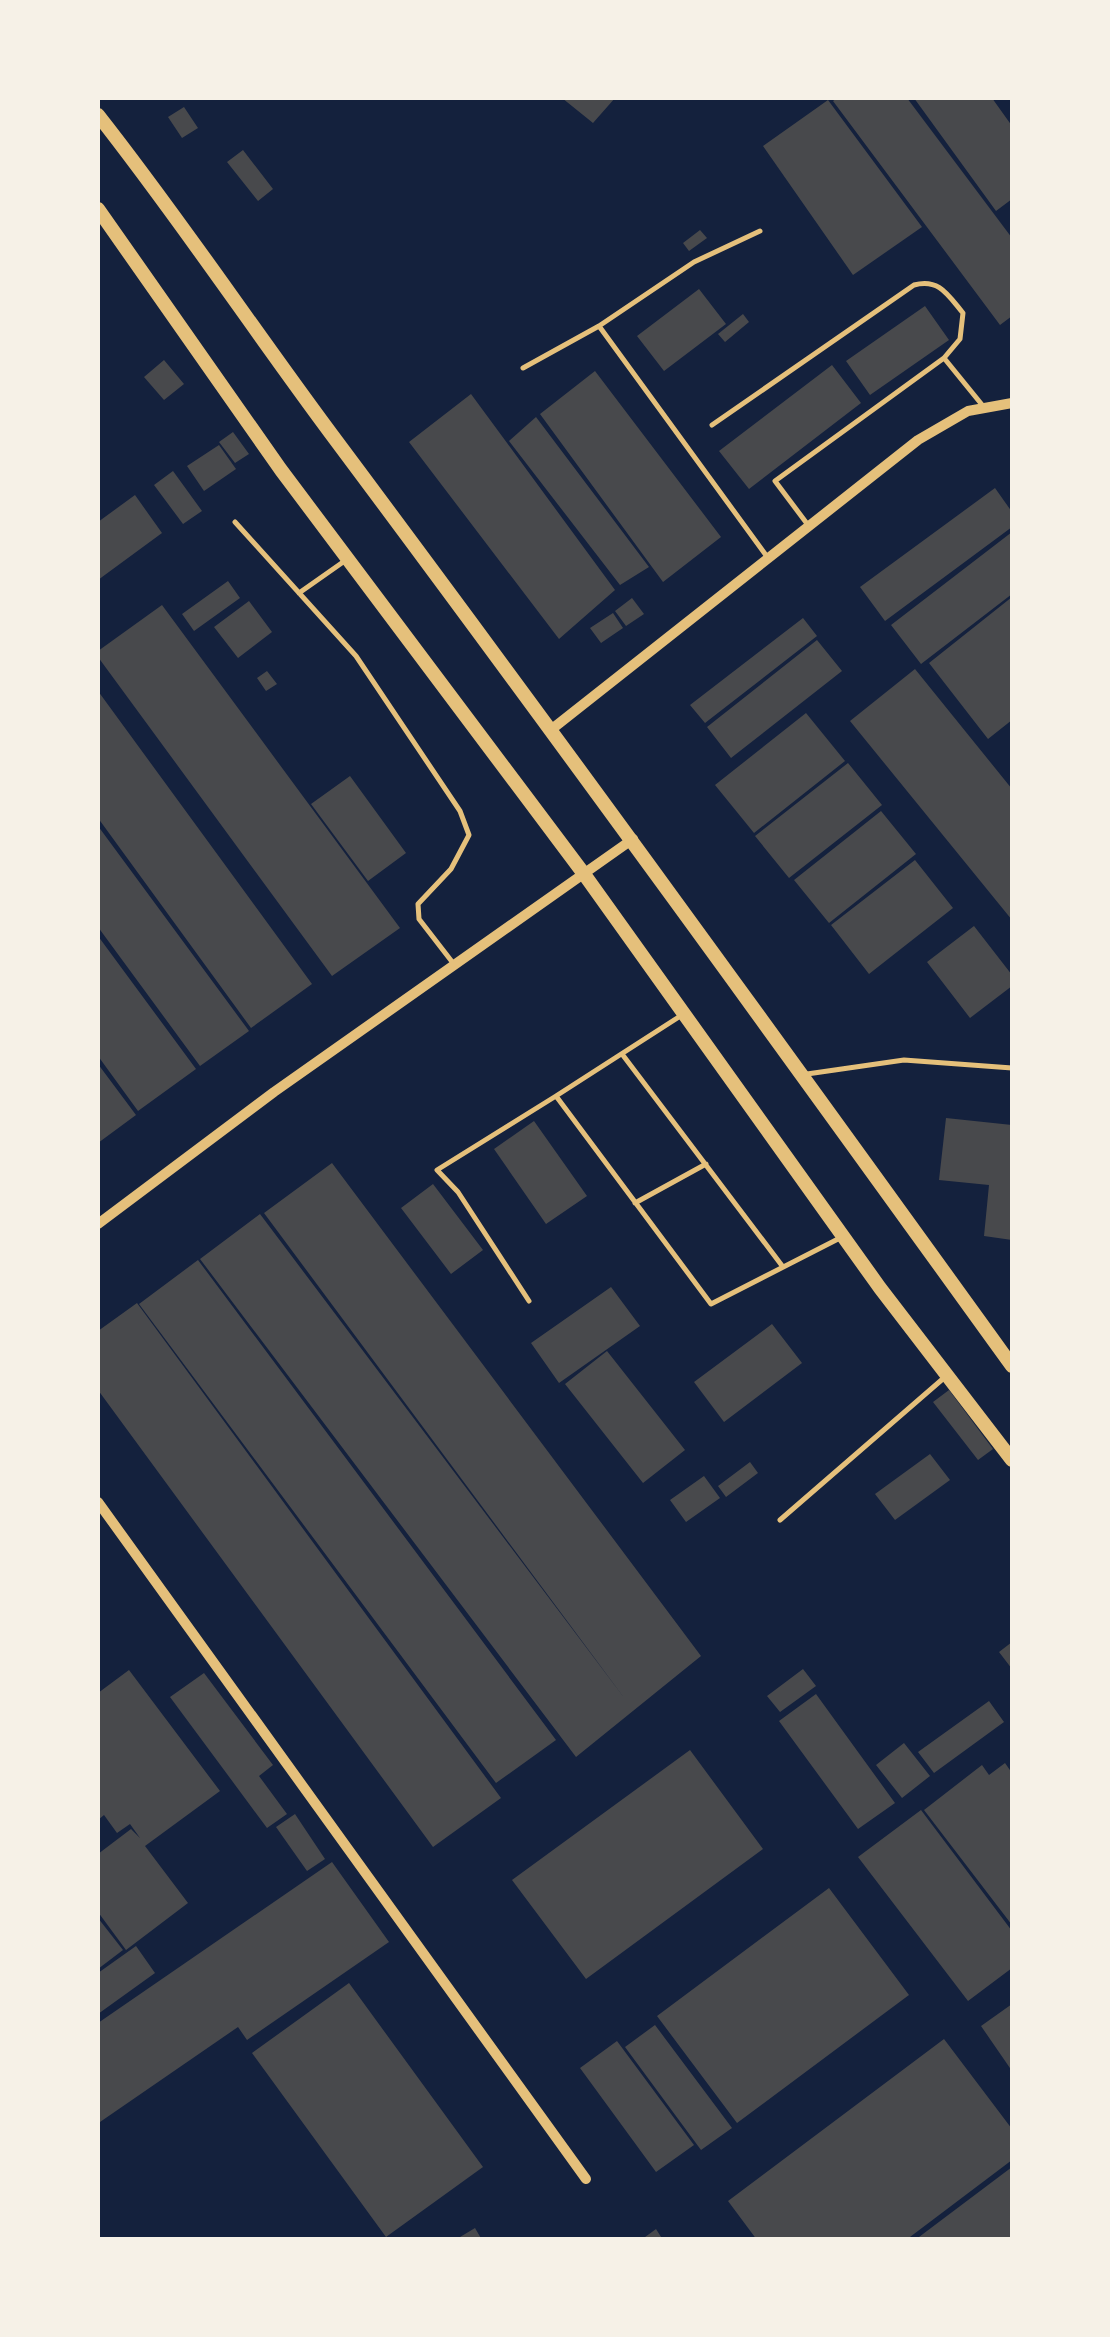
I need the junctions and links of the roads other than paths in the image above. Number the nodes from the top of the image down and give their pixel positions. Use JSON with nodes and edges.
{"nodes":[{"id":1,"x":98,"y":115,"type":"edge"},
{"id":2,"x":98,"y":209,"type":"edge"},
{"id":3,"x":103,"y":227,"type":"edge"},
{"id":4,"x":760,"y":231,"type":"dead end"},
{"id":5,"x":599,"y":326,"type":"junction"},
{"id":6,"x":944,"y":358,"type":"junction"},
{"id":7,"x":523,"y":368,"type":"dead end"},
{"id":8,"x":1012,"y":403,"type":"edge"},
{"id":9,"x":983,"y":406,"type":"junction"},
{"id":10,"x":712,"y":425,"type":"dead end"},
{"id":11,"x":235,"y":522,"type":"dead end"},
{"id":12,"x":810,"y":528,"type":"junction"},
{"id":13,"x":348,"y":558,"type":"junction"},
{"id":14,"x":768,"y":558,"type":"junction"},
{"id":15,"x":299,"y":593,"type":"junction"},
{"id":16,"x":552,"y":729,"type":"junction"},
{"id":17,"x":633,"y":838,"type":"junction"},
{"id":18,"x":584,"y":874,"type":"junction"},
{"id":19,"x":453,"y":963,"type":"junction"},
{"id":20,"x":685,"y":1014,"type":"junction"},
{"id":21,"x":622,"y":1054,"type":"junction"},
{"id":22,"x":1012,"y":1068,"type":"edge"},
{"id":23,"x":800,"y":1076,"type":"junction"},
{"id":24,"x":556,"y":1096,"type":"junction"},
{"id":25,"x":706,"y":1164,"type":"junction"},
{"id":26,"x":635,"y":1203,"type":"junction"},
{"id":27,"x":98,"y":1224,"type":"edge"},
{"id":28,"x":844,"y":1236,"type":"junction"},
{"id":29,"x":783,"y":1267,"type":"junction"},
{"id":30,"x":529,"y":1301,"type":"dead end"},
{"id":31,"x":1012,"y":1366,"type":"edge"},
{"id":32,"x":947,"y":1375,"type":"junction"},
{"id":33,"x":1012,"y":1460,"type":"edge"},
{"id":34,"x":98,"y":1502,"type":"edge"},
{"id":35,"x":780,"y":1520,"type":"dead end"},
{"id":36,"x":586,"y":2179,"type":"dead end"}],
"edges":[{"from":1,"to":16,"type":"street"},
{"from":2,"to":3,"type":"street"},
{"from":3,"to":13,"type":"street"},
{"from":4,"to":5,"type":"lane"},
{"from":5,"to":7,"type":"lane"},
{"from":5,"to":14,"type":"lane"},
{"from":6,"to":9,"type":"lane"},
{"from":6,"to":10,"type":"lane"},
{"from":6,"to":12,"type":"lane"},
{"from":8,"to":9,"type":"street"},
{"from":9,"to":12,"type":"street"},
{"from":11,"to":15,"type":"lane"},
{"from":12,"to":14,"type":"street"},
{"from":13,"to":15,"type":"lane"},
{"from":13,"to":18,"type":"street"},
{"from":14,"to":16,"type":"street"},
{"from":15,"to":19,"type":"lane"},
{"from":16,"to":17,"type":"street"},
{"from":17,"to":18,"type":"street"},
{"from":17,"to":23,"type":"street"},
{"from":18,"to":19,"type":"street"},
{"from":18,"to":20,"type":"street"},
{"from":19,"to":27,"type":"street"},
{"from":20,"to":21,"type":"lane"},
{"from":20,"to":28,"type":"street"},
{"from":21,"to":24,"type":"lane"},
{"from":21,"to":25,"type":"lane"},
{"from":22,"to":23,"type":"lane"},
{"from":23,"to":31,"type":"street"},
{"from":24,"to":26,"type":"lane"},
{"from":24,"to":30,"type":"lane"},
{"from":25,"to":26,"type":"lane"},
{"from":25,"to":29,"type":"lane"},
{"from":26,"to":29,"type":"lane"},
{"from":28,"to":29,"type":"lane"},
{"from":28,"to":32,"type":"street"},
{"from":32,"to":33,"type":"street"},
{"from":32,"to":35,"type":"lane"},
{"from":34,"to":36,"type":"street"}]}
